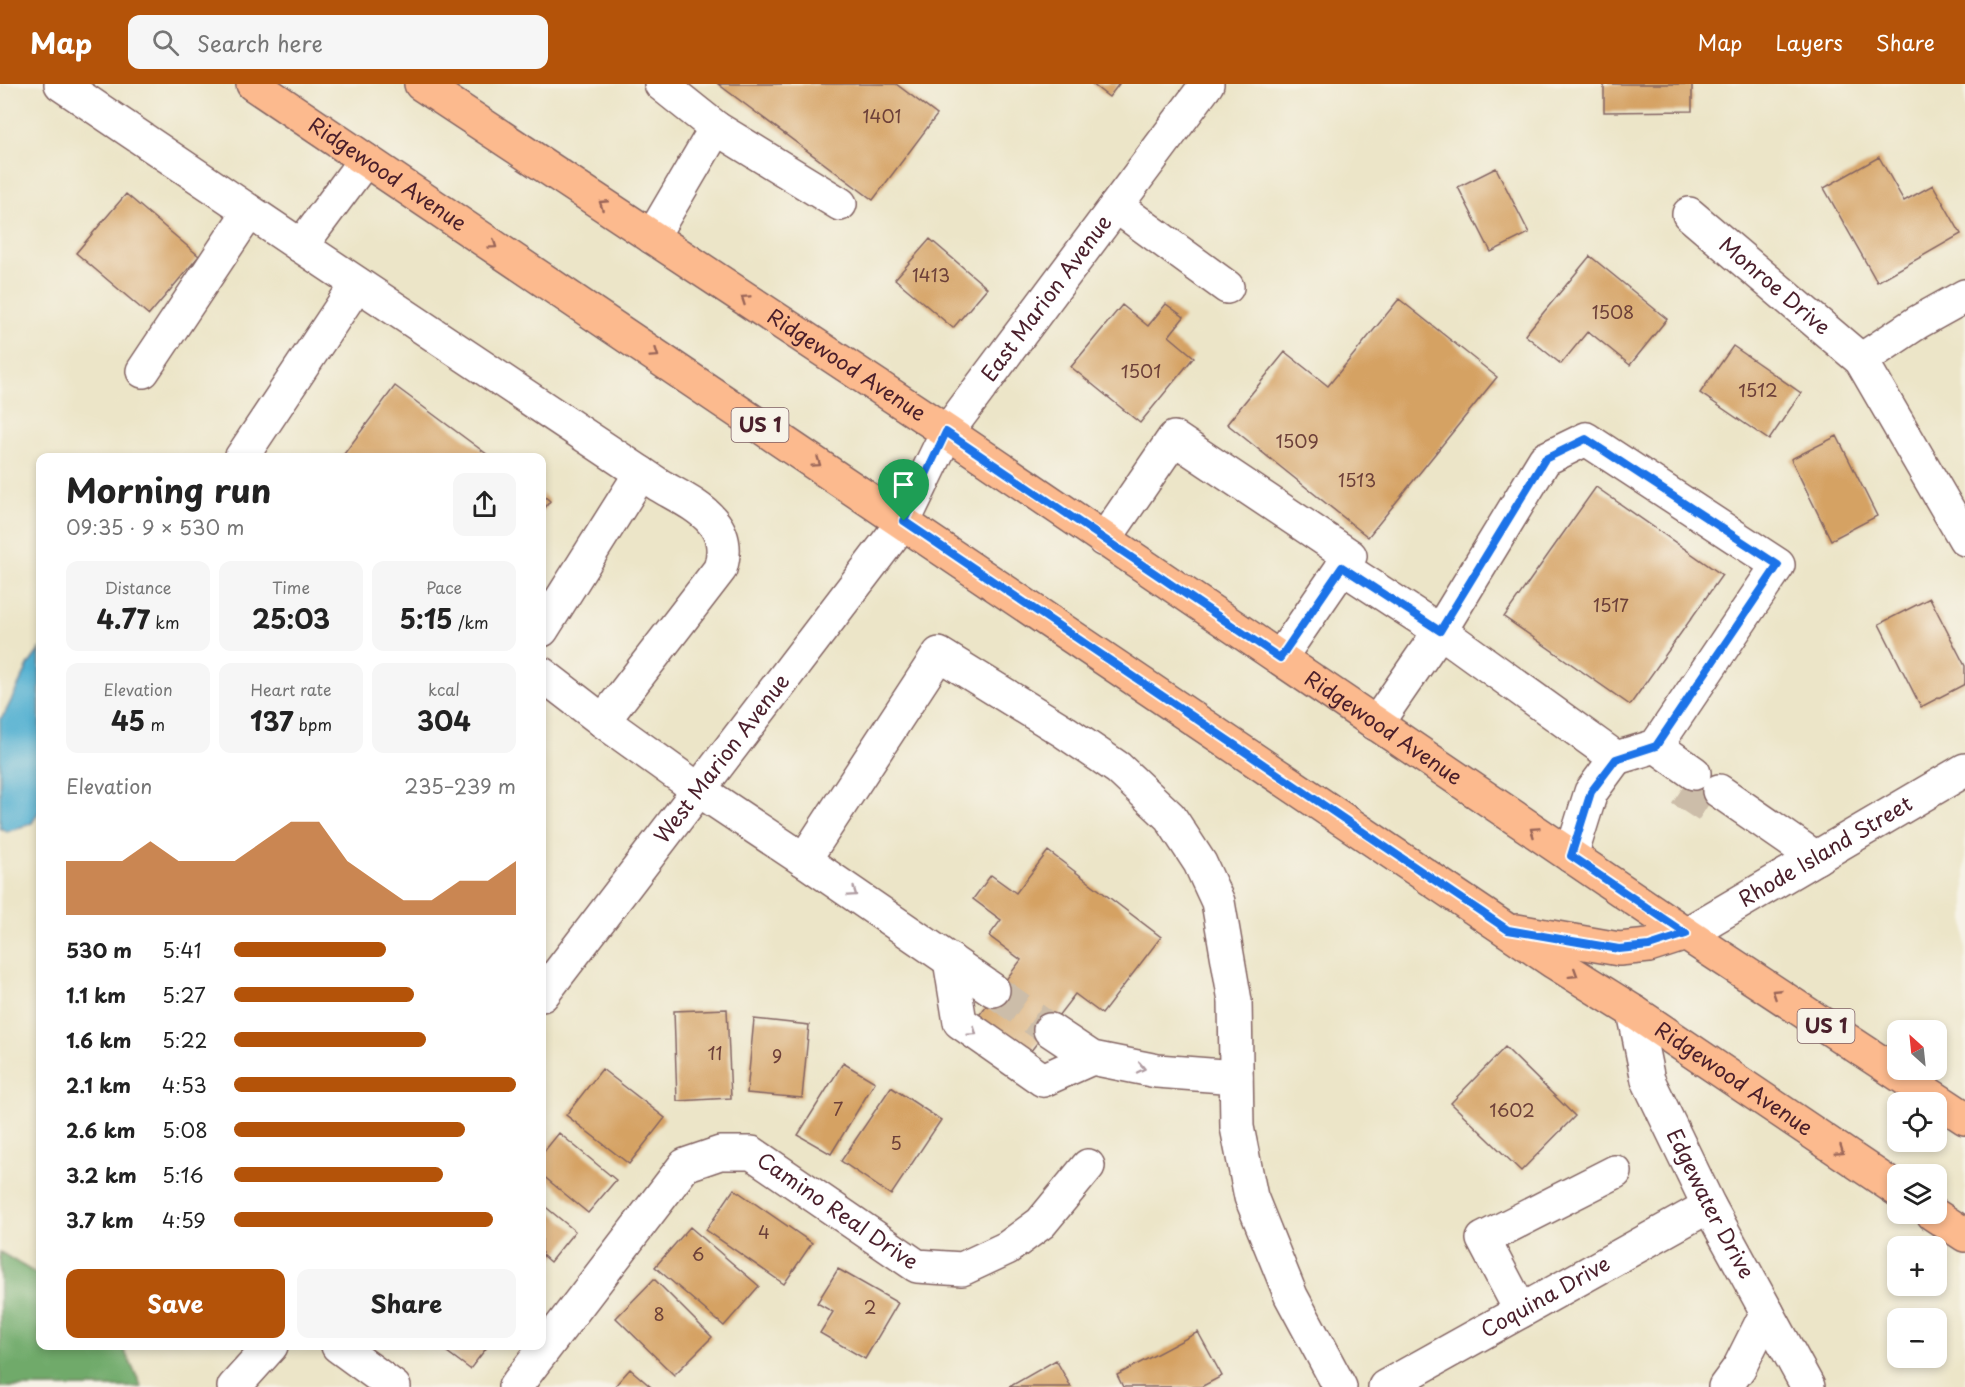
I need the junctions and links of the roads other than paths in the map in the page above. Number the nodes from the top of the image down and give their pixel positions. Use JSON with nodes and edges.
{"nodes":[{"id":1,"x":61,"y":84,"type":"edge"},
{"id":2,"x":253,"y":84,"type":"edge"},
{"id":3,"x":661,"y":84,"type":"edge"},
{"id":4,"x":1208,"y":84,"type":"edge"},
{"id":5,"x":424,"y":85,"type":"edge"},
{"id":6,"x":716,"y":128,"type":"junction"},
{"id":7,"x":365,"y":160,"type":"junction"},
{"id":8,"x":840,"y":204,"type":"dead end"},
{"id":9,"x":1116,"y":206,"type":"junction"},
{"id":10,"x":249,"y":212,"type":"junction"},
{"id":11,"x":1689,"y":214,"type":"dead end"},
{"id":12,"x":652,"y":237,"type":"junction"},
{"id":13,"x":301,"y":246,"type":"junction"},
{"id":14,"x":357,"y":284,"type":"junction"},
{"id":15,"x":1227,"y":287,"type":"dead end"},
{"id":16,"x":1965,"y":296,"type":"edge"},
{"id":17,"x":1861,"y":360,"type":"junction"},
{"id":18,"x":143,"y":371,"type":"dead end"},
{"id":19,"x":946,"y":432,"type":"junction"},
{"id":20,"x":244,"y":453,"type":"edge"},
{"id":21,"x":641,"y":473,"type":"junction"},
{"id":22,"x":904,"y":521,"type":"junction"},
{"id":23,"x":1965,"y":539,"type":"edge"},
{"id":24,"x":1104,"y":540,"type":"junction"},
{"id":25,"x":1342,"y":567,"type":"junction"},
{"id":26,"x":546,"y":624,"type":"edge"},
{"id":27,"x":1440,"y":631,"type":"junction"},
{"id":28,"x":1280,"y":658,"type":"junction"},
{"id":29,"x":546,"y":677,"type":"edge"},
{"id":30,"x":603,"y":721,"type":"junction"},
{"id":31,"x":1376,"y":724,"type":"junction"},
{"id":32,"x":1661,"y":750,"type":"junction"},
{"id":33,"x":1616,"y":759,"type":"junction"},
{"id":34,"x":1961,"y":781,"type":"edge"},
{"id":35,"x":699,"y":790,"type":"junction"},
{"id":36,"x":1571,"y":856,"type":"junction"},
{"id":37,"x":1816,"y":858,"type":"junction"},
{"id":38,"x":804,"y":860,"type":"junction"},
{"id":39,"x":1508,"y":930,"type":"junction"},
{"id":40,"x":1686,"y":934,"type":"junction"},
{"id":41,"x":950,"y":960,"type":"junction"},
{"id":42,"x":993,"y":990,"type":"tunnel mouth"},
{"id":43,"x":546,"y":991,"type":"edge"},
{"id":44,"x":1634,"y":1012,"type":"junction"},
{"id":45,"x":1050,"y":1030,"type":"tunnel mouth"},
{"id":46,"x":1092,"y":1058,"type":"junction"},
{"id":47,"x":1236,"y":1077,"type":"junction"},
{"id":48,"x":1965,"y":1118,"type":"edge"},
{"id":49,"x":1088,"y":1166,"type":"dead end"},
{"id":50,"x":1615,"y":1172,"type":"dead end"},
{"id":51,"x":1887,"y":1183,"type":"edge"},
{"id":52,"x":1709,"y":1206,"type":"junction"},
{"id":53,"x":1947,"y":1223,"type":"edge"},
{"id":54,"x":1965,"y":1235,"type":"edge"},
{"id":55,"x":1521,"y":1311,"type":"junction"},
{"id":56,"x":1767,"y":1312,"type":"junction"},
{"id":57,"x":546,"y":1346,"type":"edge"},
{"id":58,"x":267,"y":1350,"type":"edge"},
{"id":59,"x":343,"y":1350,"type":"edge"},
{"id":60,"x":543,"y":1350,"type":"edge"},
{"id":61,"x":234,"y":1387,"type":"edge"},
{"id":62,"x":394,"y":1387,"type":"edge"},
{"id":63,"x":515,"y":1387,"type":"edge"},
{"id":64,"x":1340,"y":1387,"type":"edge"},
{"id":65,"x":1384,"y":1387,"type":"edge"},
{"id":66,"x":1725,"y":1387,"type":"edge"},
{"id":67,"x":1808,"y":1387,"type":"edge"}],
"edges":[{"from":1,"to":10,"type":"street"},
{"from":2,"to":7,"type":"main road","name":"Ridgewood Avenue","number":"US 1"},
{"from":3,"to":6,"type":"street"},
{"from":4,"to":9,"type":"street","name":"East Marion Avenue"},
{"from":12,"to":5,"type":"main road","name":"Ridgewood Avenue","number":"US 1","one_way":true},
{"from":6,"to":8,"type":"street"},
{"from":6,"to":12,"type":"street"},
{"from":7,"to":13,"type":"street"},
{"from":7,"to":22,"type":"main road","name":"Ridgewood Avenue","number":"US 1","one_way":true},
{"from":9,"to":15,"type":"street"},
{"from":9,"to":19,"type":"street","name":"East Marion Avenue"},
{"from":10,"to":13,"type":"street"},
{"from":10,"to":18,"type":"street"},
{"from":11,"to":17,"type":"street","name":"Monroe Drive"},
{"from":19,"to":12,"type":"main road","name":"Ridgewood Avenue","number":"US 1","one_way":true},
{"from":13,"to":14,"type":"street"},
{"from":14,"to":20,"type":"street"},
{"from":14,"to":21,"type":"street"},
{"from":16,"to":17,"type":"street"},
{"from":17,"to":23,"type":"street","name":"Monroe Drive"},
{"from":19,"to":22,"type":"street","name":"East Marion Avenue"},
{"from":19,"to":24,"type":"main road","name":"Ridgewood Avenue","number":"US 1"},
{"from":21,"to":26,"type":"street"},
{"from":21,"to":30,"type":"street"},
{"from":22,"to":35,"type":"street","name":"West Marion Avenue"},
{"from":22,"to":39,"type":"main road","name":"Ridgewood Avenue","number":"US 1"},
{"from":24,"to":25,"type":"street"},
{"from":24,"to":28,"type":"main road","name":"Ridgewood Avenue","number":"US 1"},
{"from":25,"to":27,"type":"street"},
{"from":25,"to":28,"type":"street"},
{"from":27,"to":31,"type":"street"},
{"from":27,"to":32,"type":"street"},
{"from":27,"to":33,"type":"street"},
{"from":28,"to":31,"type":"main road","name":"Ridgewood Avenue","number":"US 1"},
{"from":29,"to":30,"type":"street"},
{"from":30,"to":35,"type":"street"},
{"from":36,"to":31,"type":"main road","name":"Ridgewood Avenue","number":"US 1","one_way":true},
{"from":32,"to":33,"type":"street"},
{"from":32,"to":37,"type":"street"},
{"from":33,"to":36,"type":"street"},
{"from":34,"to":37,"type":"street","name":"Rhode Island Street"},
{"from":35,"to":38,"type":"street"},
{"from":35,"to":43,"type":"street","name":"West Marion Avenue"},
{"from":36,"to":40,"type":"main road","name":"Ridgewood Avenue","number":"US 1"},
{"from":37,"to":40,"type":"street","name":"Rhode Island Street"},
{"from":38,"to":41,"type":"street","one_way":true},
{"from":38,"to":47,"type":"street"},
{"from":39,"to":40,"type":"main road","name":"Ridgewood Avenue","number":"US 1"},
{"from":39,"to":44,"type":"main road","name":"Ridgewood Avenue","number":"US 1","one_way":true},
{"from":48,"to":40,"type":"main road","name":"Ridgewood Avenue","number":"US 1","one_way":true},
{"from":41,"to":42,"type":"street"},
{"from":41,"to":46,"type":"street","one_way":true},
{"from":44,"to":51,"type":"main road","name":"Ridgewood Avenue","number":"US 1","one_way":true},
{"from":44,"to":52,"type":"street","name":"Edgewater Drive"},
{"from":45,"to":46,"type":"street"},
{"from":46,"to":47,"type":"street","one_way":true},
{"from":47,"to":64,"type":"street"},
{"from":49,"to":57,"type":"street","name":"Camino Real Drive"},
{"from":50,"to":55,"type":"street"},
{"from":52,"to":55,"type":"street","name":"Coquina Drive"},
{"from":52,"to":56,"type":"street","name":"Edgewater Drive"},
{"from":53,"to":54,"type":"main road"},
{"from":55,"to":65,"type":"street","name":"Coquina Drive"},
{"from":56,"to":66,"type":"street"},
{"from":56,"to":67,"type":"street","name":"Edgewater Drive"},
{"from":58,"to":61,"type":"street"},
{"from":59,"to":62,"type":"street"},
{"from":60,"to":63,"type":"street","name":"Camino Real Drive"}]}
